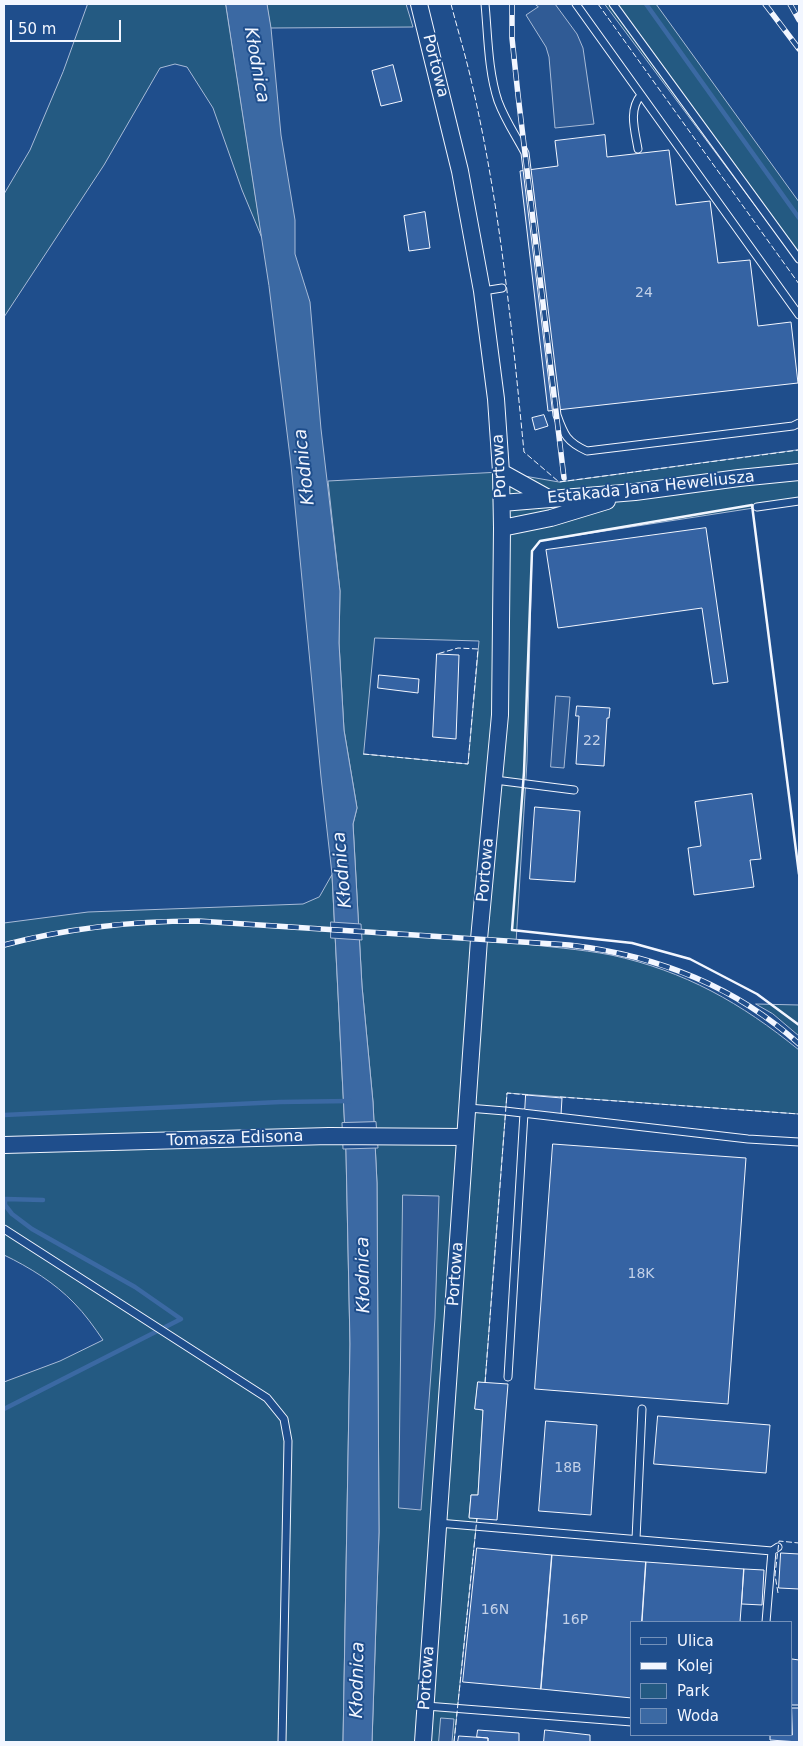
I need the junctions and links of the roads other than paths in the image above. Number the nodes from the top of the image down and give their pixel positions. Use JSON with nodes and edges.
{"nodes":[{"id":1,"x":419,"y":4,"type":"edge"},
{"id":2,"x":485,"y":4,"type":"edge"},
{"id":3,"x":576,"y":4,"type":"edge"},
{"id":4,"x":613,"y":4,"type":"edge"},
{"id":5,"x":642,"y":95,"type":"junction"},
{"id":6,"x":638,"y":149,"type":"dead end"},
{"id":7,"x":799,"y":258,"type":"edge"},
{"id":8,"x":502,"y":288,"type":"dead end"},
{"id":9,"x":482,"y":291,"type":"junction"},
{"id":10,"x":799,"y":315,"type":"edge"},
{"id":11,"x":799,"y":423,"type":"edge"},
{"id":12,"x":501,"y":472,"type":"junction"},
{"id":13,"x":799,"y":472,"type":"edge"},
{"id":14,"x":634,"y":492,"type":"junction"},
{"id":15,"x":548,"y":498,"type":"junction"},
{"id":16,"x":799,"y":501,"type":"edge"},
{"id":17,"x":502,"y":503,"type":"junction"},
{"id":18,"x":757,"y":507,"type":"dead end"},
{"id":19,"x":502,"y":528,"type":"junction"},
{"id":20,"x":494,"y":780,"type":"junction"},
{"id":21,"x":574,"y":790,"type":"dead end"},
{"id":22,"x":468,"y":1108,"type":"junction"},
{"id":23,"x":524,"y":1113,"type":"junction"},
{"id":24,"x":465,"y":1137,"type":"junction"},
{"id":25,"x":799,"y":1142,"type":"edge"},
{"id":26,"x":4,"y":1145,"type":"edge"},
{"id":27,"x":4,"y":1229,"type":"edge"},
{"id":28,"x":508,"y":1377,"type":"dead end"},
{"id":29,"x":642,"y":1409,"type":"dead end"},
{"id":30,"x":438,"y":1523,"type":"junction"},
{"id":31,"x":636,"y":1539,"type":"junction"},
{"id":32,"x":766,"y":1621,"type":"edge"},
{"id":33,"x":425,"y":1706,"type":"junction"},
{"id":34,"x":630,"y":1722,"type":"edge"},
{"id":35,"x":282,"y":1742,"type":"edge"},
{"id":36,"x":423,"y":1742,"type":"edge"}],
"edges":[{"from":1,"to":9,"type":"street","name":"Portowa"},
{"from":2,"to":11,"type":"lane"},
{"from":3,"to":5,"type":"lane"},
{"from":4,"to":7,"type":"lane"},
{"from":5,"to":6,"type":"lane"},
{"from":5,"to":10,"type":"lane"},
{"from":8,"to":9,"type":"lane"},
{"from":9,"to":12,"type":"street","name":"Portowa"},
{"from":12,"to":15,"type":"street"},
{"from":12,"to":17,"type":"street","name":"Portowa"},
{"from":13,"to":14,"type":"street","name":"Estakada Jana Heweliusza"},
{"from":14,"to":15,"type":"street","name":"Estakada Jana Heweliusza"},
{"from":14,"to":19,"type":"street"},
{"from":15,"to":17,"type":"street","name":"Estakada Jana Heweliusza"},
{"from":16,"to":18,"type":"lane"},
{"from":17,"to":19,"type":"street","name":"Portowa"},
{"from":19,"to":20,"type":"street","name":"Portowa"},
{"from":20,"to":21,"type":"lane"},
{"from":20,"to":22,"type":"street","name":"Portowa"},
{"from":22,"to":23,"type":"lane"},
{"from":22,"to":24,"type":"street","name":"Portowa"},
{"from":23,"to":25,"type":"lane"},
{"from":23,"to":28,"type":"lane"},
{"from":24,"to":26,"type":"street","name":"Tomasza Edisona"},
{"from":24,"to":30,"type":"street","name":"Portowa"},
{"from":27,"to":35,"type":"lane"},
{"from":29,"to":31,"type":"lane"},
{"from":30,"to":31,"type":"lane"},
{"from":30,"to":33,"type":"street","name":"Portowa"},
{"from":31,"to":32,"type":"lane"},
{"from":33,"to":34,"type":"lane"},
{"from":33,"to":36,"type":"street","name":"Portowa"}]}
